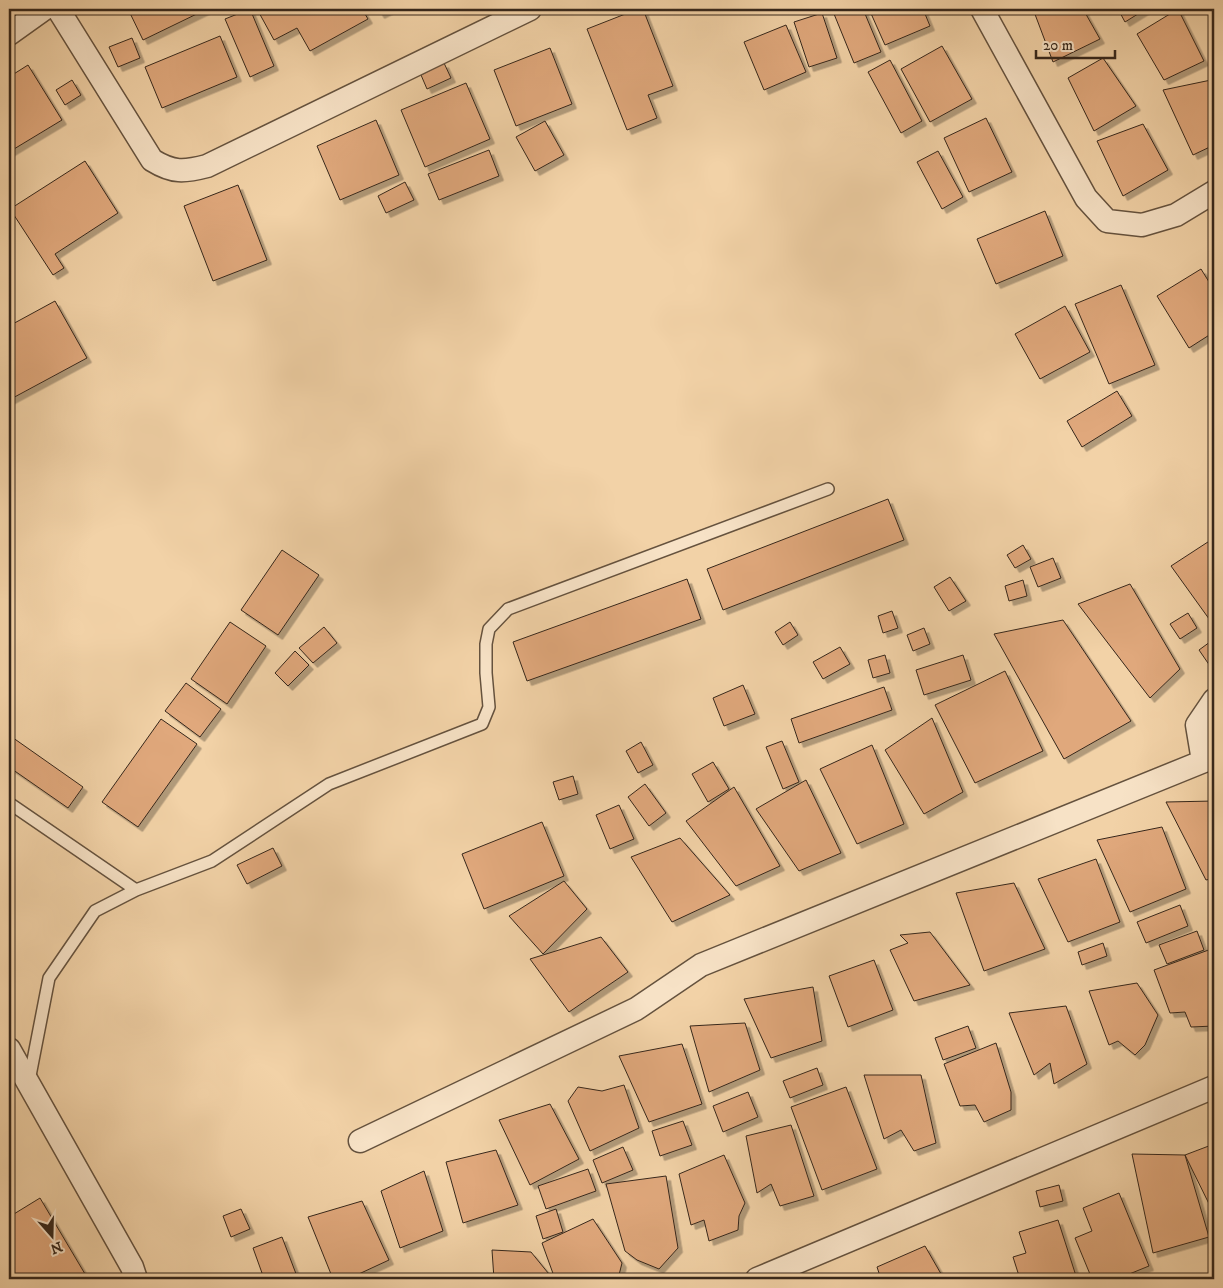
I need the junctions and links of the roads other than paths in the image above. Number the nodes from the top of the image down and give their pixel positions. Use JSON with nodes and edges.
{"nodes":[{"id":1,"x":44,"y":9,"type":"edge"},
{"id":2,"x":58,"y":9,"type":"edge"},
{"id":3,"x":530,"y":9,"type":"edge"},
{"id":4,"x":982,"y":9,"type":"edge"},
{"id":5,"x":9,"y":34,"type":"edge"},
{"id":6,"x":1214,"y":192,"type":"edge"},
{"id":7,"x":828,"y":489,"type":"dead end"},
{"id":8,"x":1214,"y":700,"type":"edge"},
{"id":9,"x":1209,"y":759,"type":"edge"},
{"id":10,"x":9,"y":803,"type":"edge"},
{"id":11,"x":136,"y":890,"type":"junction"},
{"id":12,"x":9,"y":1049,"type":"edge"},
{"id":13,"x":28,"y":1083,"type":"junction"},
{"id":14,"x":1214,"y":1087,"type":"edge"},
{"id":15,"x":360,"y":1141,"type":"dead end"},
{"id":16,"x":136,"y":1279,"type":"edge"},
{"id":17,"x":757,"y":1279,"type":"edge"}],
"edges":[{"from":1,"to":5,"type":"street"},
{"from":2,"to":3,"type":"street"},
{"from":4,"to":6,"type":"street"},
{"from":7,"to":11,"type":"lane"},
{"from":8,"to":9,"type":"street"},
{"from":9,"to":15,"type":"street"},
{"from":10,"to":11,"type":"lane"},
{"from":11,"to":13,"type":"lane"},
{"from":12,"to":13,"type":"street"},
{"from":13,"to":16,"type":"street"},
{"from":14,"to":17,"type":"street"}]}
